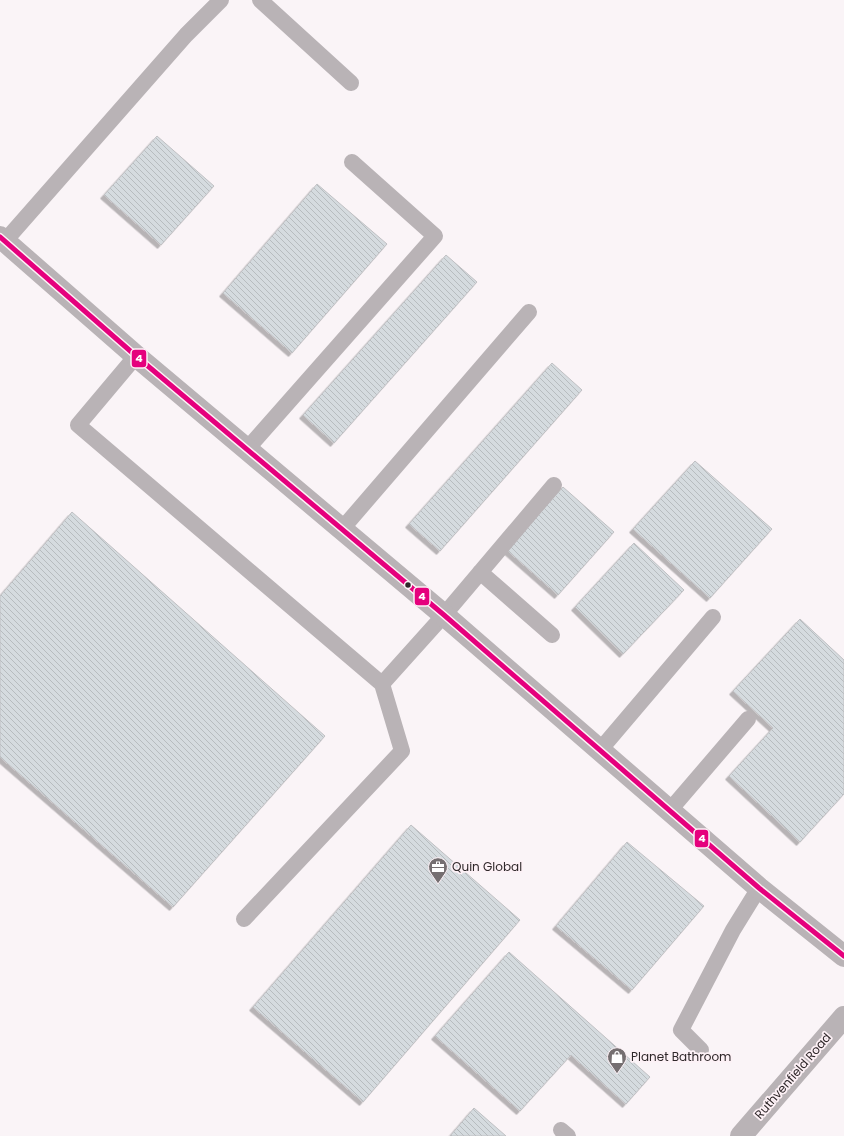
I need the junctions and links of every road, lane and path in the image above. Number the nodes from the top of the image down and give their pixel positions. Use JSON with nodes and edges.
{"nodes":[{"id":1,"x":221,"y":0,"type":"edge"},
{"id":2,"x":260,"y":0,"type":"edge"},
{"id":3,"x":351,"y":83,"type":"dead end"},
{"id":4,"x":352,"y":162,"type":"dead end"},
{"id":5,"x":2,"y":239,"type":"edge"},
{"id":6,"x":529,"y":312,"type":"dead end"},
{"id":7,"x":136,"y":356,"type":"junction"},
{"id":8,"x":247,"y":449,"type":"junction"},
{"id":9,"x":554,"y":485,"type":"dead end"},
{"id":10,"x":342,"y":529,"type":"junction"},
{"id":11,"x":480,"y":572,"type":"junction"},
{"id":12,"x":444,"y":615,"type":"junction"},
{"id":13,"x":713,"y":616,"type":"dead end"},
{"id":14,"x":552,"y":635,"type":"dead end"},
{"id":15,"x":382,"y":684,"type":"junction"},
{"id":16,"x":748,"y":719,"type":"dead end"},
{"id":17,"x":600,"y":750,"type":"junction"},
{"id":18,"x":670,"y":810,"type":"junction"},
{"id":19,"x":759,"y":888,"type":"junction"},
{"id":20,"x":244,"y":919,"type":"dead end"},
{"id":21,"x":844,"y":956,"type":"edge"},
{"id":22,"x":844,"y":1017,"type":"edge"},
{"id":23,"x":701,"y":1050,"type":"dead end"},
{"id":24,"x":742,"y":1136,"type":"edge"}],
"edges":[{"from":1,"to":5,"type":"lane"},
{"from":2,"to":3,"type":"lane"},
{"from":4,"to":8,"type":"lane"},
{"from":5,"to":7,"type":"street"},
{"from":6,"to":10,"type":"lane"},
{"from":7,"to":8,"type":"street"},
{"from":7,"to":15,"type":"lane"},
{"from":8,"to":10,"type":"street"},
{"from":9,"to":11,"type":"lane"},
{"from":10,"to":12,"type":"street"},
{"from":11,"to":12,"type":"lane"},
{"from":11,"to":14,"type":"lane"},
{"from":12,"to":15,"type":"lane"},
{"from":12,"to":17,"type":"street"},
{"from":13,"to":17,"type":"lane"},
{"from":15,"to":20,"type":"lane"},
{"from":16,"to":18,"type":"lane"},
{"from":17,"to":18,"type":"street"},
{"from":18,"to":19,"type":"street"},
{"from":19,"to":21,"type":"street"},
{"from":19,"to":23,"type":"lane"},
{"from":22,"to":24,"type":"street","name":"Ruthvenfield Road"}]}
